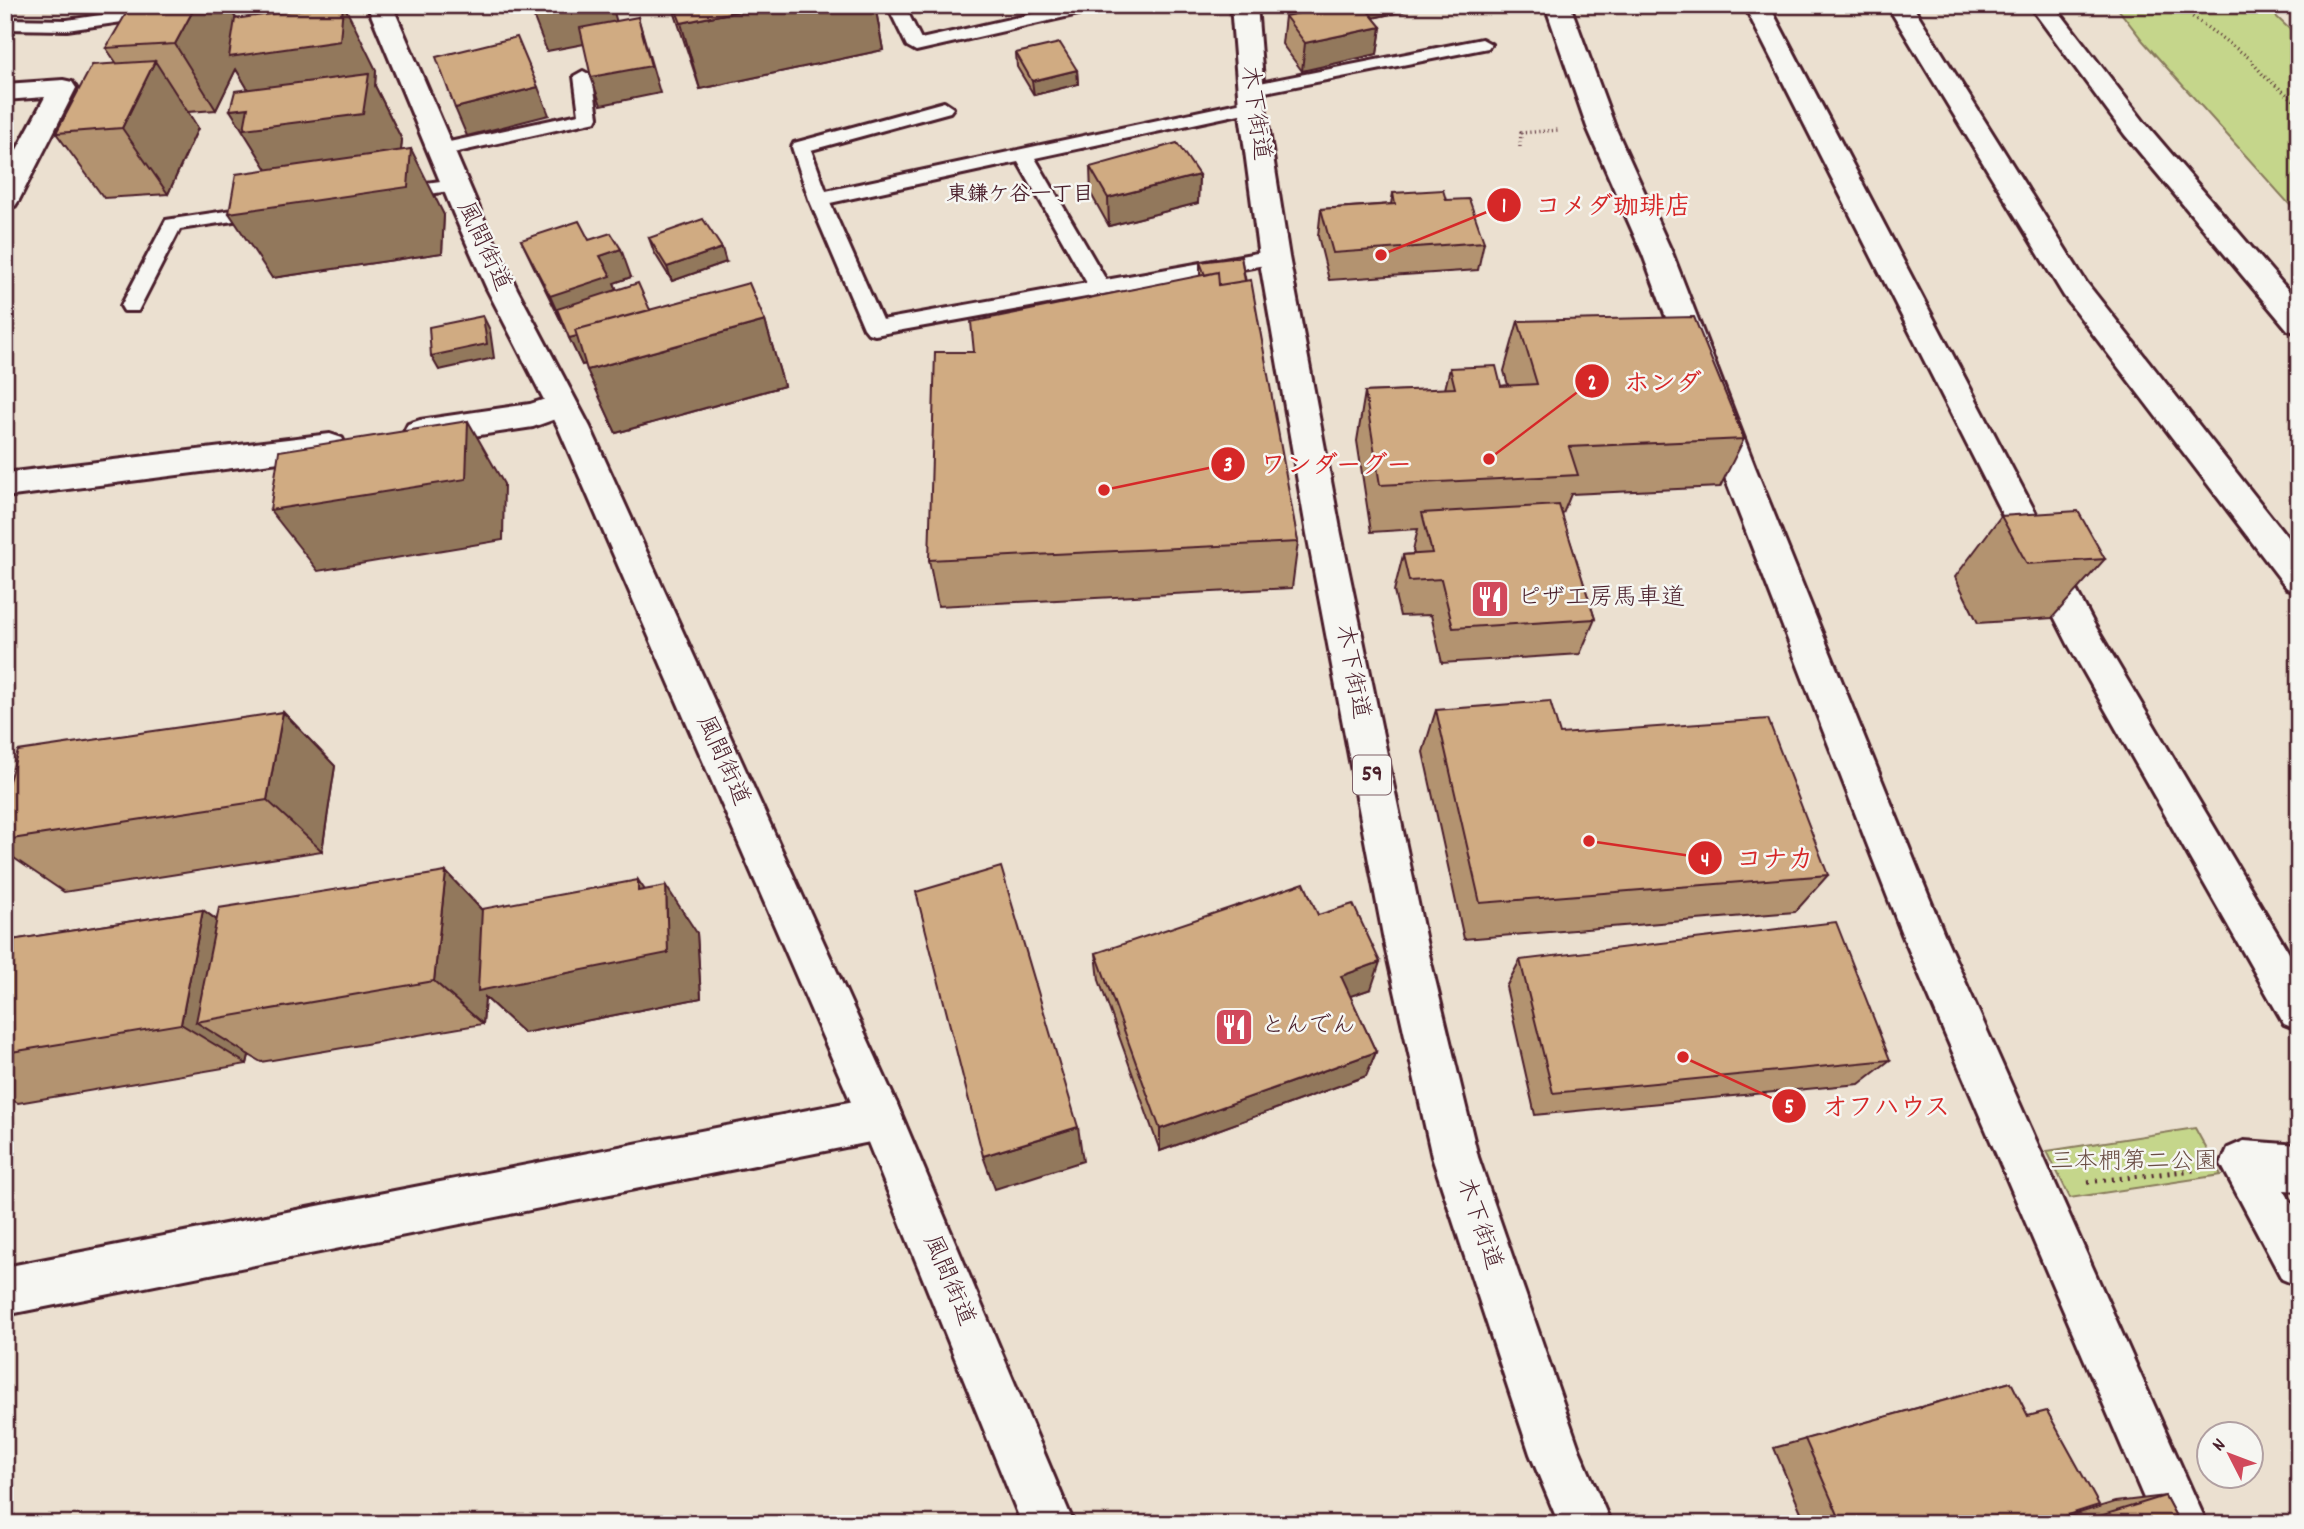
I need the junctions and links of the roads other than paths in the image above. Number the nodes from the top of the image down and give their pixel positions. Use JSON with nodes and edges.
{"nodes":[{"id":1,"x":204,"y":5,"type":"edge"},
{"id":2,"x":379,"y":5,"type":"edge"},
{"id":3,"x":895,"y":5,"type":"edge"},
{"id":4,"x":1016,"y":5,"type":"edge"},
{"id":5,"x":1096,"y":5,"type":"edge"},
{"id":6,"x":1244,"y":5,"type":"edge"},
{"id":7,"x":1557,"y":5,"type":"edge"},
{"id":8,"x":1756,"y":5,"type":"edge"},
{"id":9,"x":1899,"y":5,"type":"edge"},
{"id":10,"x":2040,"y":5,"type":"edge"},
{"id":11,"x":1027,"y":21,"type":"junction"},
{"id":12,"x":5,"y":24,"type":"edge"},
{"id":13,"x":1482,"y":44,"type":"dead end"},
{"id":14,"x":583,"y":76,"type":"edge"},
{"id":15,"x":5,"y":92,"type":"edge"},
{"id":16,"x":1251,"y":98,"type":"junction"},
{"id":17,"x":944,"y":108,"type":"dead end"},
{"id":18,"x":440,"y":150,"type":"junction"},
{"id":19,"x":1024,"y":156,"type":"junction"},
{"id":20,"x":455,"y":185,"type":"junction"},
{"id":21,"x":376,"y":196,"type":"edge"},
{"id":22,"x":819,"y":199,"type":"junction"},
{"id":23,"x":5,"y":200,"type":"edge"},
{"id":24,"x":285,"y":209,"type":"edge"},
{"id":25,"x":1274,"y":257,"type":"junction"},
{"id":26,"x":1100,"y":288,"type":"junction"},
{"id":27,"x":131,"y":306,"type":"dead end"},
{"id":28,"x":2299,"y":323,"type":"edge"},
{"id":29,"x":561,"y":405,"type":"junction"},
{"id":30,"x":5,"y":485,"type":"edge"},
{"id":31,"x":2299,"y":578,"type":"edge"},
{"id":32,"x":2299,"y":1010,"type":"edge"},
{"id":33,"x":880,"y":1118,"type":"junction"},
{"id":34,"x":2299,"y":1168,"type":"edge"},
{"id":35,"x":2299,"y":1262,"type":"edge"},
{"id":36,"x":5,"y":1291,"type":"edge"},
{"id":37,"x":1048,"y":1524,"type":"edge"},
{"id":38,"x":1585,"y":1524,"type":"edge"},
{"id":39,"x":2181,"y":1524,"type":"edge"}],
"edges":[{"from":1,"to":12,"type":"lane"},
{"from":2,"to":18,"type":"street","name":"風間街道"},
{"from":3,"to":11,"type":"lane"},
{"from":4,"to":11,"type":"lane"},
{"from":5,"to":11,"type":"lane"},
{"from":6,"to":16,"type":"street","name":"木下街道","number":"59"},
{"from":7,"to":39,"type":"street"},
{"from":8,"to":32,"type":"street"},
{"from":9,"to":31,"type":"street"},
{"from":10,"to":28,"type":"street"},
{"from":13,"to":16,"type":"lane"},
{"from":14,"to":18,"type":"lane"},
{"from":15,"to":23,"type":"street"},
{"from":16,"to":19,"type":"lane"},
{"from":16,"to":25,"type":"street","name":"木下街道","number":"59"},
{"from":17,"to":22,"type":"lane"},
{"from":18,"to":20,"type":"street","name":"風間街道"},
{"from":19,"to":22,"type":"lane"},
{"from":19,"to":26,"type":"lane"},
{"from":20,"to":21,"type":"lane"},
{"from":20,"to":29,"type":"street","name":"風間街道"},
{"from":22,"to":26,"type":"lane"},
{"from":24,"to":27,"type":"lane"},
{"from":25,"to":26,"type":"lane"},
{"from":25,"to":38,"type":"street","name":"木下街道","number":"59"},
{"from":29,"to":30,"type":"street"},
{"from":29,"to":33,"type":"street","name":"風間街道"},
{"from":33,"to":36,"type":"street"},
{"from":33,"to":37,"type":"street","name":"風間街道"},
{"from":34,"to":35,"type":"street"}]}
